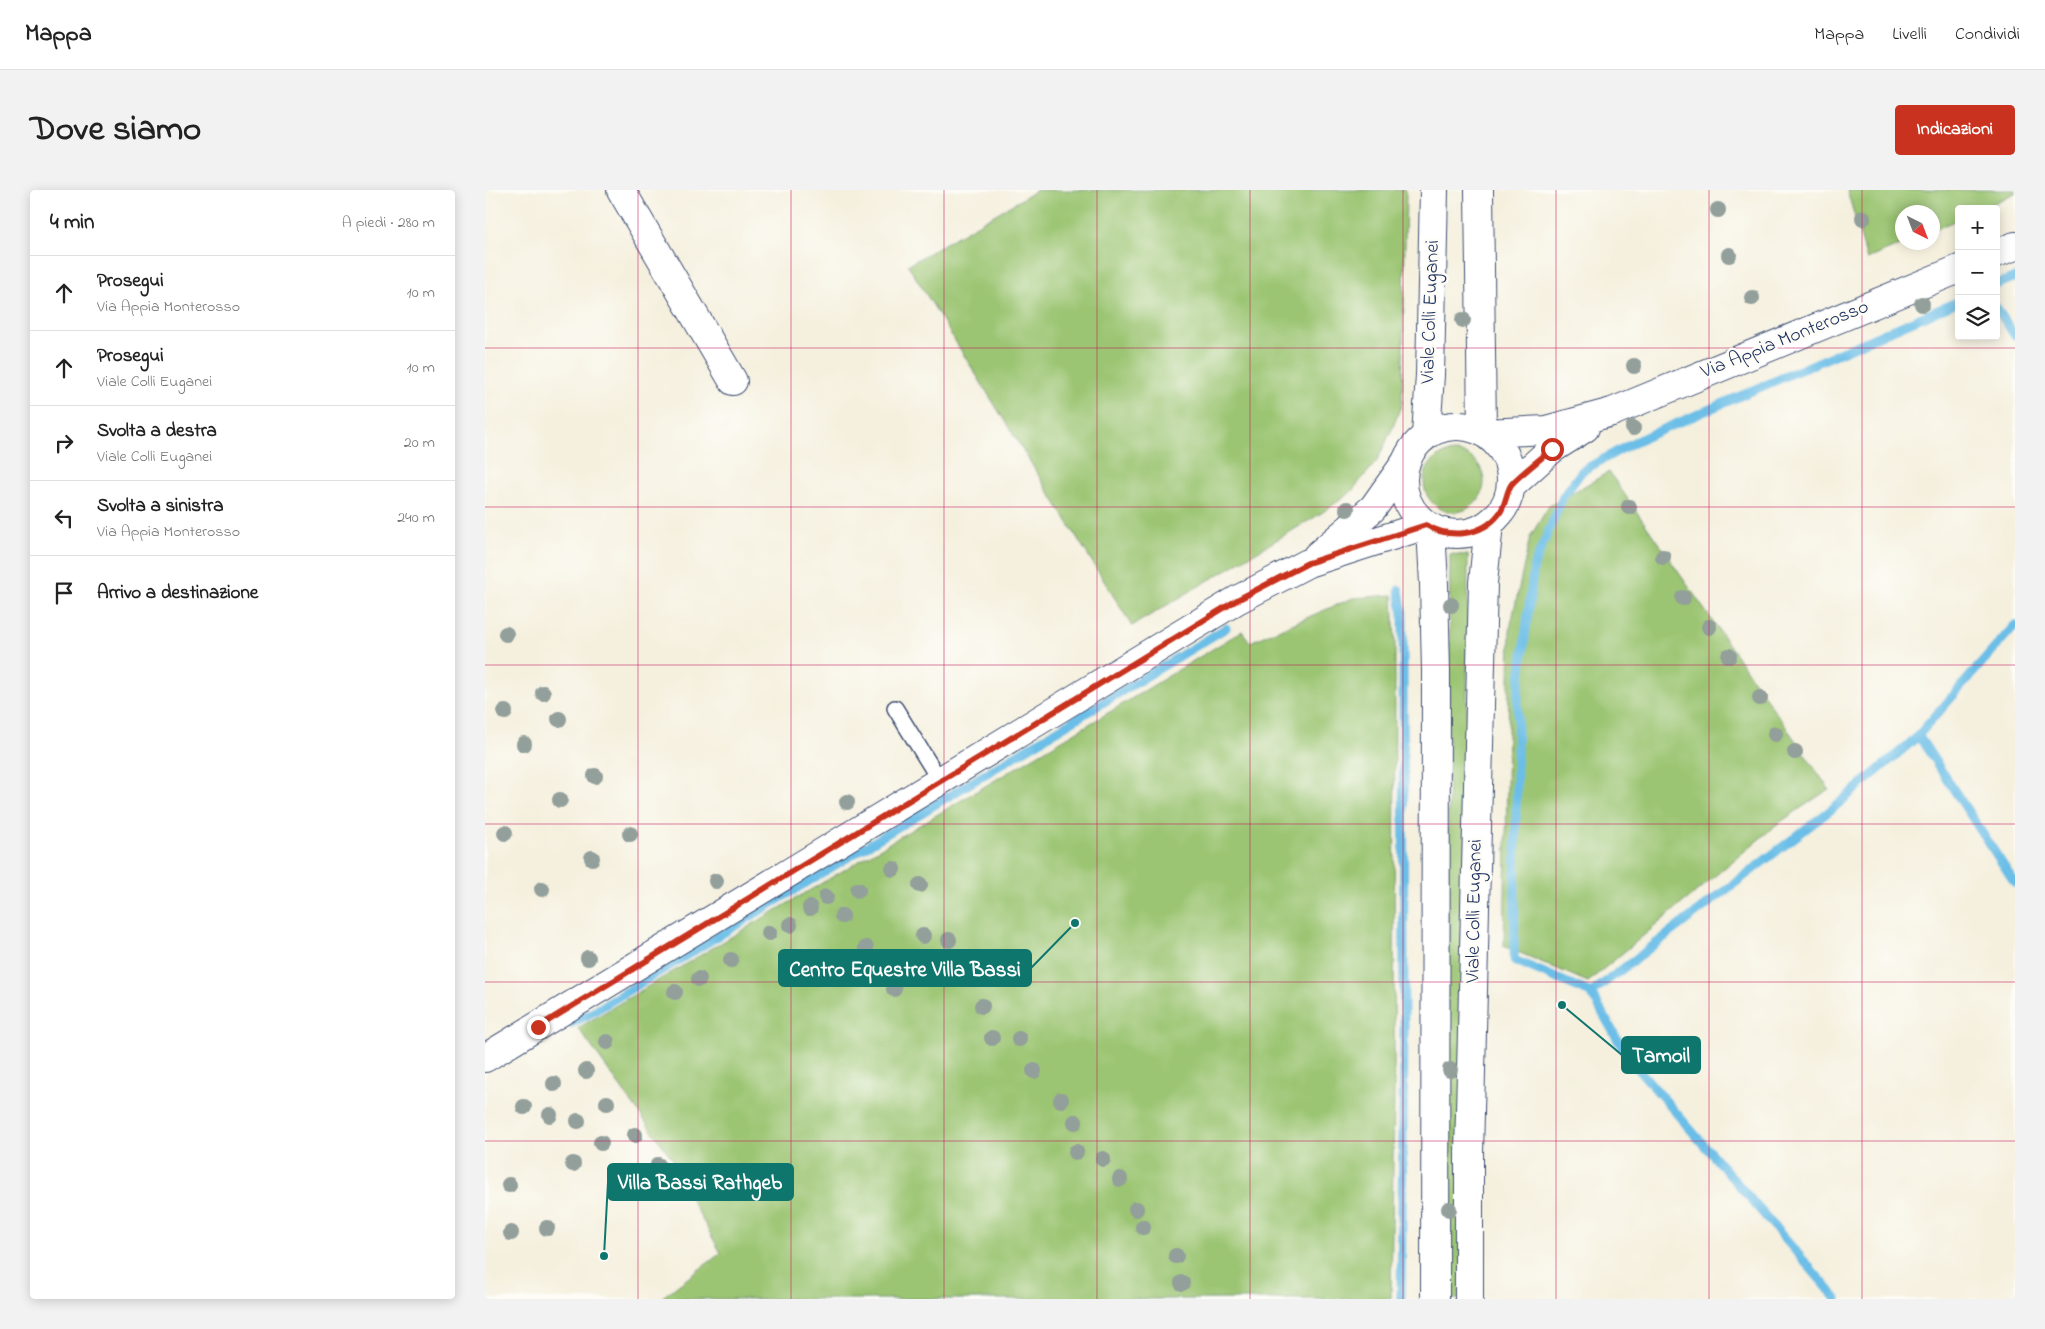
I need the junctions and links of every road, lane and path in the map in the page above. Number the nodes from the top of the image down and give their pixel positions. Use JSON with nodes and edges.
{"nodes":[{"id":1,"x":621,"y":190,"type":"edge"},
{"id":2,"x":1434,"y":190,"type":"edge"},
{"id":3,"x":1479,"y":190,"type":"edge"},
{"id":4,"x":2015,"y":246,"type":"edge"},
{"id":5,"x":2000,"y":252,"type":"edge"},
{"id":6,"x":1955,"y":271,"type":"edge"},
{"id":7,"x":733,"y":381,"type":"dead end"},
{"id":8,"x":1612,"y":412,"type":"junction"},
{"id":9,"x":1483,"y":432,"type":"junction"},
{"id":10,"x":1426,"y":435,"type":"junction"},
{"id":11,"x":1405,"y":463,"type":"junction"},
{"id":12,"x":1511,"y":486,"type":"junction"},
{"id":13,"x":1489,"y":524,"type":"junction"},
{"id":14,"x":1428,"y":526,"type":"junction"},
{"id":15,"x":1308,"y":563,"type":"junction"},
{"id":16,"x":895,"y":708,"type":"dead end"},
{"id":17,"x":940,"y":781,"type":"junction"},
{"id":18,"x":485,"y":1058,"type":"edge"},
{"id":19,"x":1435,"y":1299,"type":"edge"},
{"id":20,"x":1469,"y":1299,"type":"edge"}],
"edges":[{"from":1,"to":7,"type":"main road"},
{"from":2,"to":10,"type":"main road","name":"Viale Colli Euganei"},
{"from":3,"to":9,"type":"main road"},
{"from":4,"to":5,"type":"main road"},
{"from":6,"to":8,"type":"main road","name":"Via Appia Monterosso"},
{"from":8,"to":9,"type":"main road","name":"Via Appia Monterosso"},
{"from":8,"to":12,"type":"main road","name":"Via Appia Monterosso"},
{"from":9,"to":10,"type":"main road"},
{"from":9,"to":12,"type":"main road"},
{"from":10,"to":11,"type":"main road"},
{"from":11,"to":14,"type":"main road"},
{"from":11,"to":15,"type":"main road"},
{"from":12,"to":13,"type":"main road"},
{"from":13,"to":14,"type":"main road"},
{"from":13,"to":20,"type":"main road","name":"Viale Colli Euganei"},
{"from":14,"to":15,"type":"main road"},
{"from":14,"to":19,"type":"main road","name":"Viale Colli Euganei"},
{"from":15,"to":17,"type":"main road"},
{"from":16,"to":17,"type":"lane"},
{"from":17,"to":18,"type":"main road"}]}
